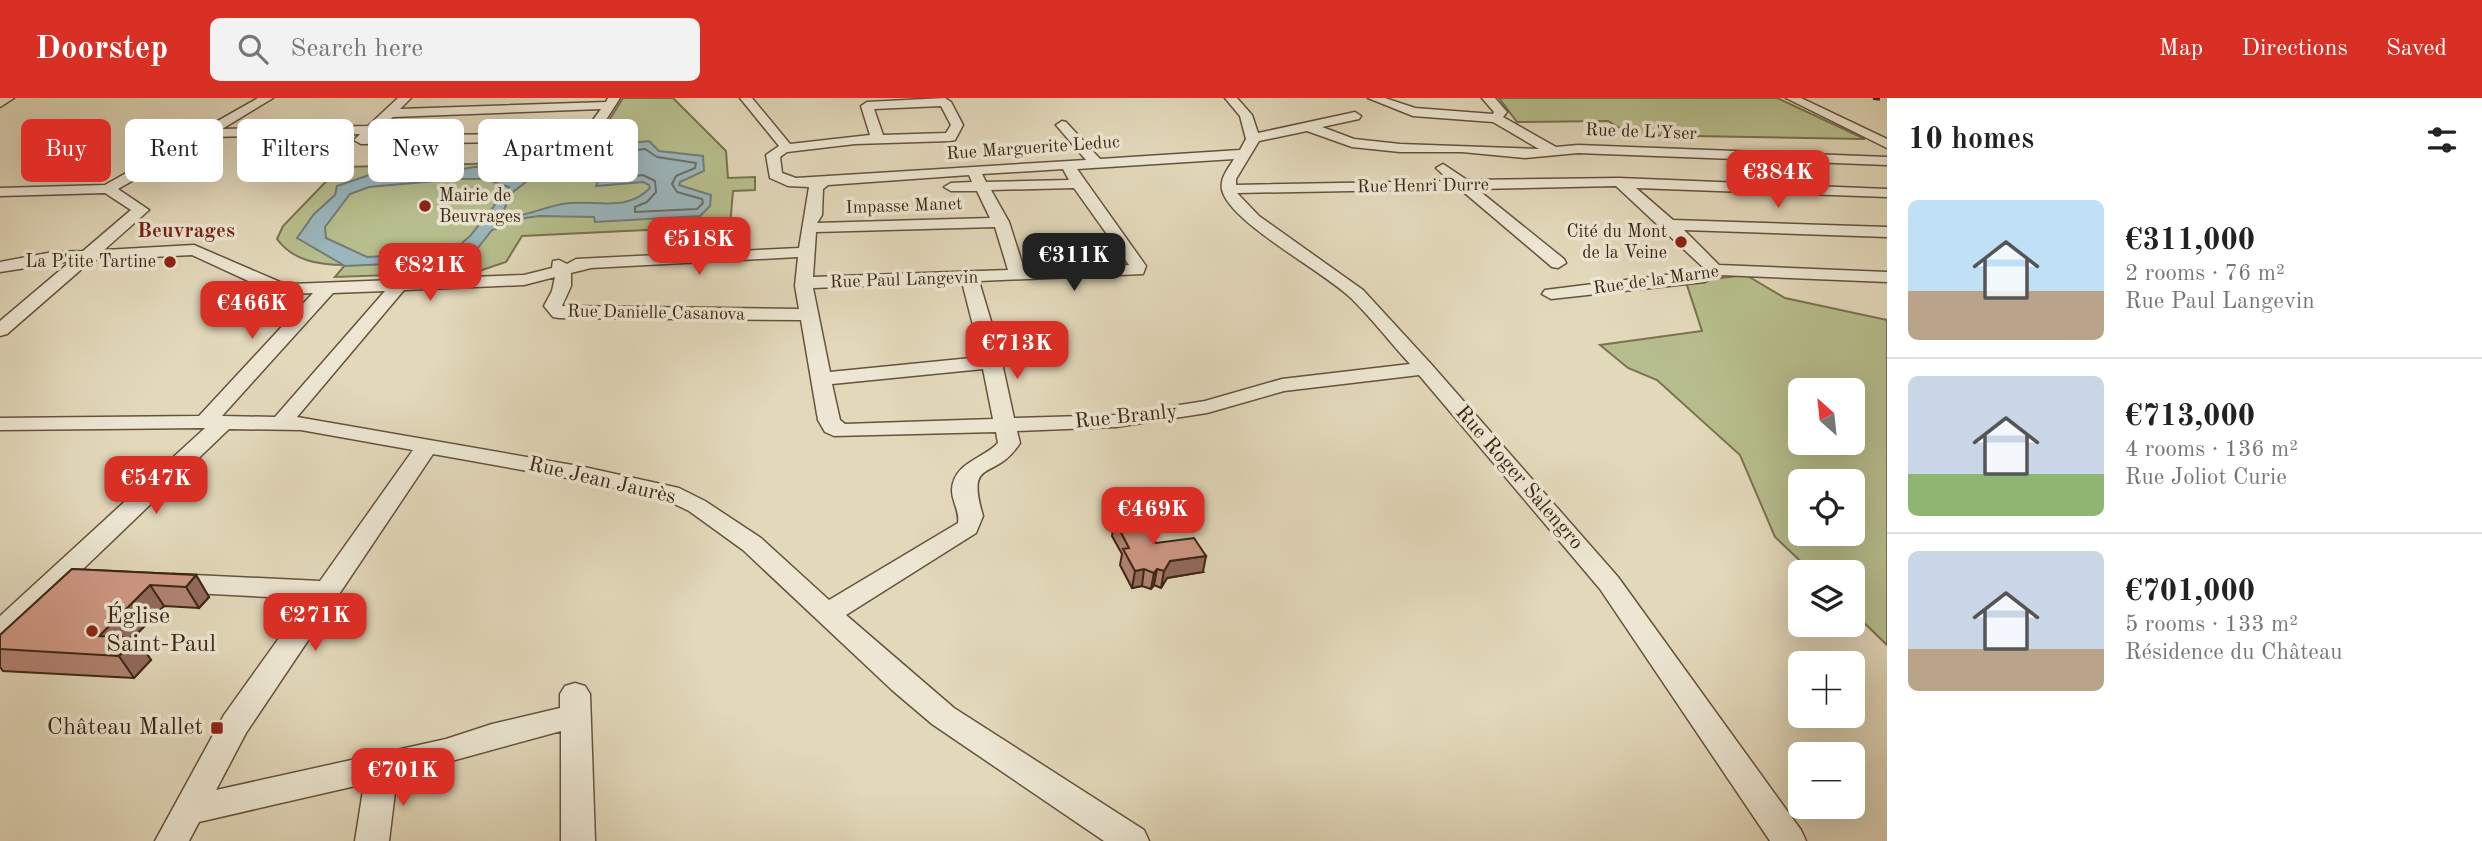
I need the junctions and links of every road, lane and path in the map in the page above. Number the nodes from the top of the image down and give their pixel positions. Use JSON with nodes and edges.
{"nodes":[{"id":1,"x":8,"y":98,"type":"edge"},
{"id":2,"x":267,"y":98,"type":"edge"},
{"id":3,"x":405,"y":98,"type":"edge"},
{"id":4,"x":746,"y":98,"type":"edge"},
{"id":5,"x":1231,"y":98,"type":"edge"},
{"id":6,"x":1374,"y":98,"type":"edge"},
{"id":7,"x":1488,"y":98,"type":"edge"},
{"id":8,"x":1791,"y":98,"type":"edge"},
{"id":9,"x":1800,"y":98,"type":"edge"},
{"id":10,"x":889,"y":101,"type":"edge"},
{"id":11,"x":612,"y":102,"type":"edge"},
{"id":12,"x":866,"y":102,"type":"edge"},
{"id":13,"x":0,"y":103,"type":"edge"},
{"id":14,"x":391,"y":113,"type":"junction"},
{"id":15,"x":1355,"y":116,"type":"dead end"},
{"id":16,"x":1496,"y":118,"type":"junction"},
{"id":17,"x":384,"y":119,"type":"edge"},
{"id":18,"x":223,"y":123,"type":"edge"},
{"id":19,"x":1062,"y":125,"type":"dead end"},
{"id":20,"x":1309,"y":127,"type":"junction"},
{"id":21,"x":368,"y":130,"type":"edge"},
{"id":22,"x":1863,"y":132,"type":"junction"},
{"id":23,"x":223,"y":133,"type":"edge"},
{"id":24,"x":952,"y":134,"type":"junction"},
{"id":25,"x":464,"y":139,"type":"edge"},
{"id":26,"x":878,"y":140,"type":"junction"},
{"id":27,"x":1887,"y":144,"type":"edge"},
{"id":28,"x":1249,"y":146,"type":"junction"},
{"id":29,"x":786,"y":147,"type":"junction"},
{"id":30,"x":1557,"y":150,"type":"junction"},
{"id":31,"x":1886,"y":161,"type":"edge"},
{"id":32,"x":1096,"y":163,"type":"junction"},
{"id":33,"x":964,"y":164,"type":"junction"},
{"id":34,"x":1068,"y":165,"type":"junction"},
{"id":35,"x":1443,"y":168,"type":"dead end"},
{"id":36,"x":125,"y":179,"type":"edge"},
{"id":37,"x":1619,"y":183,"type":"junction"},
{"id":38,"x":1078,"y":184,"type":"junction"},
{"id":39,"x":1463,"y":185,"type":"junction"},
{"id":40,"x":981,"y":186,"type":"junction"},
{"id":41,"x":819,"y":187,"type":"junction"},
{"id":42,"x":108,"y":189,"type":"junction"},
{"id":43,"x":1228,"y":189,"type":"junction"},
{"id":44,"x":0,"y":192,"type":"edge"},
{"id":45,"x":1887,"y":193,"type":"edge"},
{"id":46,"x":1001,"y":222,"type":"junction"},
{"id":47,"x":1669,"y":225,"type":"junction"},
{"id":48,"x":809,"y":228,"type":"junction"},
{"id":49,"x":1887,"y":232,"type":"edge"},
{"id":50,"x":807,"y":252,"type":"junction"},
{"id":51,"x":86,"y":255,"type":"junction"},
{"id":52,"x":1558,"y":263,"type":"dead end"},
{"id":53,"x":0,"y":267,"type":"edge"},
{"id":54,"x":561,"y":268,"type":"junction"},
{"id":55,"x":1714,"y":270,"type":"junction"},
{"id":56,"x":1018,"y":276,"type":"junction"},
{"id":57,"x":1887,"y":276,"type":"edge"},
{"id":58,"x":969,"y":277,"type":"junction"},
{"id":59,"x":804,"y":283,"type":"junction"},
{"id":60,"x":399,"y":285,"type":"junction"},
{"id":61,"x":329,"y":287,"type":"junction"},
{"id":62,"x":1551,"y":294,"type":"dead end"},
{"id":63,"x":809,"y":314,"type":"junction"},
{"id":64,"x":4,"y":324,"type":"edge"},
{"id":65,"x":1051,"y":341,"type":"dead end"},
{"id":66,"x":990,"y":353,"type":"junction"},
{"id":67,"x":1424,"y":368,"type":"junction"},
{"id":68,"x":821,"y":379,"type":"junction"},
{"id":69,"x":215,"y":422,"type":"junction"},
{"id":70,"x":281,"y":423,"type":"junction"},
{"id":71,"x":0,"y":424,"type":"edge"},
{"id":72,"x":1006,"y":425,"type":"junction"},
{"id":73,"x":427,"y":446,"type":"junction"},
{"id":74,"x":58,"y":578,"type":"junction"},
{"id":75,"x":98,"y":580,"type":"edge"},
{"id":76,"x":153,"y":582,"type":"edge"},
{"id":77,"x":329,"y":591,"type":"junction"},
{"id":78,"x":828,"y":613,"type":"junction"},
{"id":79,"x":0,"y":632,"type":"edge"},
{"id":80,"x":575,"y":705,"type":"joint"},
{"id":81,"x":382,"y":767,"type":"junction"},
{"id":82,"x":189,"y":810,"type":"junction"},
{"id":83,"x":578,"y":837,"type":"edge"},
{"id":84,"x":172,"y":841,"type":"edge"},
{"id":85,"x":372,"y":841,"type":"edge"},
{"id":86,"x":1132,"y":841,"type":"edge"},
{"id":87,"x":1789,"y":841,"type":"edge"}],
"edges":[{"from":1,"to":13,"type":"street"},
{"from":2,"to":18,"type":"street"},
{"from":3,"to":14,"type":"street"},
{"from":4,"to":29,"type":"street"},
{"from":5,"to":28,"type":"street"},
{"from":6,"to":16,"type":"street"},
{"from":7,"to":16,"type":"street"},
{"from":8,"to":22,"type":"street"},
{"from":9,"to":22,"type":"street"},
{"from":10,"to":12,"type":"street"},
{"from":10,"to":24,"type":"street"},
{"from":11,"to":14,"type":"street"},
{"from":11,"to":25,"type":"street"},
{"from":12,"to":26,"type":"street"},
{"from":14,"to":17,"type":"street"},
{"from":15,"to":20,"type":"street","name":"Rue Marguerite Leduc"},
{"from":16,"to":30,"type":"street"},
{"from":19,"to":32,"type":"street"},
{"from":20,"to":28,"type":"street","name":"Rue Marguerite Leduc"},
{"from":20,"to":30,"type":"street","name":"Rue de L'Yser"},
{"from":21,"to":23,"type":"street"},
{"from":22,"to":27,"type":"street"},
{"from":24,"to":26,"type":"street"},
{"from":24,"to":33,"type":"street"},
{"from":26,"to":29,"type":"street"},
{"from":28,"to":32,"type":"street","name":"Rue Marguerite Leduc"},
{"from":28,"to":43,"type":"street"},
{"from":29,"to":41,"type":"street","name":"Rue Marguerite Leduc"},
{"from":30,"to":31,"type":"street","name":"Rue de L'Yser"},
{"from":30,"to":37,"type":"street"},
{"from":32,"to":34,"type":"street","name":"Rue Marguerite Leduc"},
{"from":33,"to":34,"type":"street","name":"Rue Marguerite Leduc"},
{"from":33,"to":40,"type":"street"},
{"from":33,"to":41,"type":"street","name":"Rue Marguerite Leduc"},
{"from":34,"to":38,"type":"street"},
{"from":35,"to":39,"type":"street"},
{"from":36,"to":42,"type":"street"},
{"from":37,"to":39,"type":"street","name":"Rue Henri Durre"},
{"from":37,"to":45,"type":"street","name":"Rue Henri Durre"},
{"from":37,"to":47,"type":"street"},
{"from":38,"to":40,"type":"street"},
{"from":38,"to":56,"type":"street","name":"Rue Paul Langevin"},
{"from":39,"to":43,"type":"street","name":"Rue Henri Durre"},
{"from":39,"to":52,"type":"street"},
{"from":40,"to":41,"type":"street"},
{"from":40,"to":46,"type":"street"},
{"from":41,"to":48,"type":"street"},
{"from":42,"to":44,"type":"street"},
{"from":42,"to":51,"type":"street"},
{"from":43,"to":67,"type":"street","name":"Rue Roger Salengro"},
{"from":46,"to":48,"type":"street","name":"Impasse Manet"},
{"from":46,"to":56,"type":"street"},
{"from":47,"to":49,"type":"street"},
{"from":47,"to":55,"type":"street"},
{"from":48,"to":50,"type":"street"},
{"from":50,"to":54,"type":"street"},
{"from":50,"to":59,"type":"street"},
{"from":51,"to":53,"type":"street"},
{"from":51,"to":61,"type":"street"},
{"from":51,"to":64,"type":"street"},
{"from":54,"to":60,"type":"street"},
{"from":54,"to":63,"type":"street","name":"Rue Danielle Casanova"},
{"from":55,"to":57,"type":"street","name":"Rue de la Marne"},
{"from":55,"to":62,"type":"street","name":"Rue de la Marne"},
{"from":56,"to":58,"type":"street","name":"Rue Paul Langevin"},
{"from":58,"to":59,"type":"street","name":"Rue Paul Langevin"},
{"from":58,"to":66,"type":"street"},
{"from":59,"to":63,"type":"street"},
{"from":60,"to":61,"type":"street"},
{"from":60,"to":70,"type":"street"},
{"from":61,"to":69,"type":"street"},
{"from":63,"to":68,"type":"street"},
{"from":65,"to":66,"type":"street"},
{"from":66,"to":68,"type":"street"},
{"from":66,"to":72,"type":"street"},
{"from":67,"to":72,"type":"street","name":"Rue Branly"},
{"from":67,"to":87,"type":"street","name":"Rue Roger Salengro"},
{"from":68,"to":72,"type":"street","name":"Rue Branly"},
{"from":69,"to":70,"type":"street","name":"Rue Jean Jaurès"},
{"from":69,"to":71,"type":"street","name":"Rue Jean Jaurès"},
{"from":69,"to":74,"type":"street"},
{"from":70,"to":73,"type":"street","name":"Rue Jean Jaurès"},
{"from":72,"to":78,"type":"street"},
{"from":73,"to":77,"type":"street"},
{"from":73,"to":78,"type":"street","name":"Rue Jean Jaurès"},
{"from":74,"to":75,"type":"street"},
{"from":74,"to":79,"type":"street"},
{"from":76,"to":77,"type":"street"},
{"from":77,"to":82,"type":"street"},
{"from":78,"to":86,"type":"street","name":"Rue Jean Jaurès"},
{"from":80,"to":81,"type":"street"},
{"from":80,"to":83,"type":"street"},
{"from":81,"to":82,"type":"street"},
{"from":81,"to":85,"type":"street"},
{"from":82,"to":84,"type":"street"}]}
